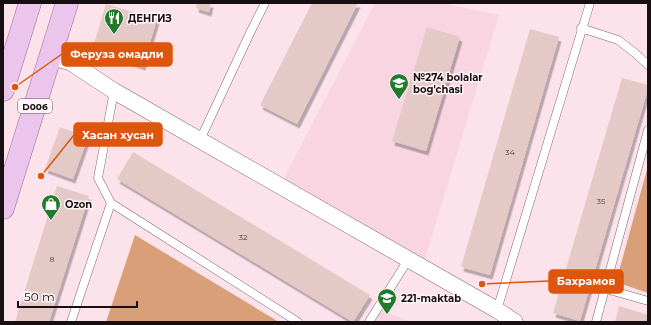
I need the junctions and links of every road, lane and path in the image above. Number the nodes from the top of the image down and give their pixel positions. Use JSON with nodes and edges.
{"nodes":[{"id":1,"x":30,"y":3,"type":"edge"},
{"id":2,"x":67,"y":3,"type":"edge"},
{"id":3,"x":265,"y":3,"type":"edge"},
{"id":4,"x":590,"y":3,"type":"edge"},
{"id":5,"x":581,"y":28,"type":"junction"},
{"id":6,"x":50,"y":57,"type":"junction"},
{"id":7,"x":648,"y":65,"type":"edge"},
{"id":8,"x":3,"y":90,"type":"edge"},
{"id":9,"x":114,"y":91,"type":"junction"},
{"id":10,"x":648,"y":130,"type":"edge"},
{"id":11,"x":200,"y":140,"type":"junction"},
{"id":12,"x":111,"y":203,"type":"junction"},
{"id":13,"x":3,"y":208,"type":"edge"},
{"id":14,"x":408,"y":260,"type":"junction"},
{"id":15,"x":606,"y":289,"type":"junction"},
{"id":16,"x":648,"y":301,"type":"edge"},
{"id":17,"x":497,"y":310,"type":"junction"},
{"id":18,"x":71,"y":322,"type":"edge"},
{"id":19,"x":298,"y":322,"type":"edge"},
{"id":20,"x":369,"y":322,"type":"edge"},
{"id":21,"x":515,"y":322,"type":"edge"},
{"id":22,"x":596,"y":322,"type":"edge"}],
"edges":[{"from":1,"to":8,"type":"main road"},
{"from":2,"to":6,"type":"main road","number":"D006"},
{"from":3,"to":11,"type":"lane"},
{"from":4,"to":5,"type":"lane"},
{"from":5,"to":7,"type":"lane"},
{"from":5,"to":17,"type":"lane"},
{"from":6,"to":9,"type":"street"},
{"from":6,"to":13,"type":"main road","number":"D006"},
{"from":9,"to":11,"type":"street"},
{"from":9,"to":12,"type":"lane"},
{"from":10,"to":15,"type":"lane"},
{"from":11,"to":14,"type":"street"},
{"from":12,"to":18,"type":"lane"},
{"from":12,"to":19,"type":"lane"},
{"from":14,"to":17,"type":"street"},
{"from":14,"to":20,"type":"lane"},
{"from":15,"to":16,"type":"lane"},
{"from":15,"to":22,"type":"lane"},
{"from":17,"to":21,"type":"street"}]}
